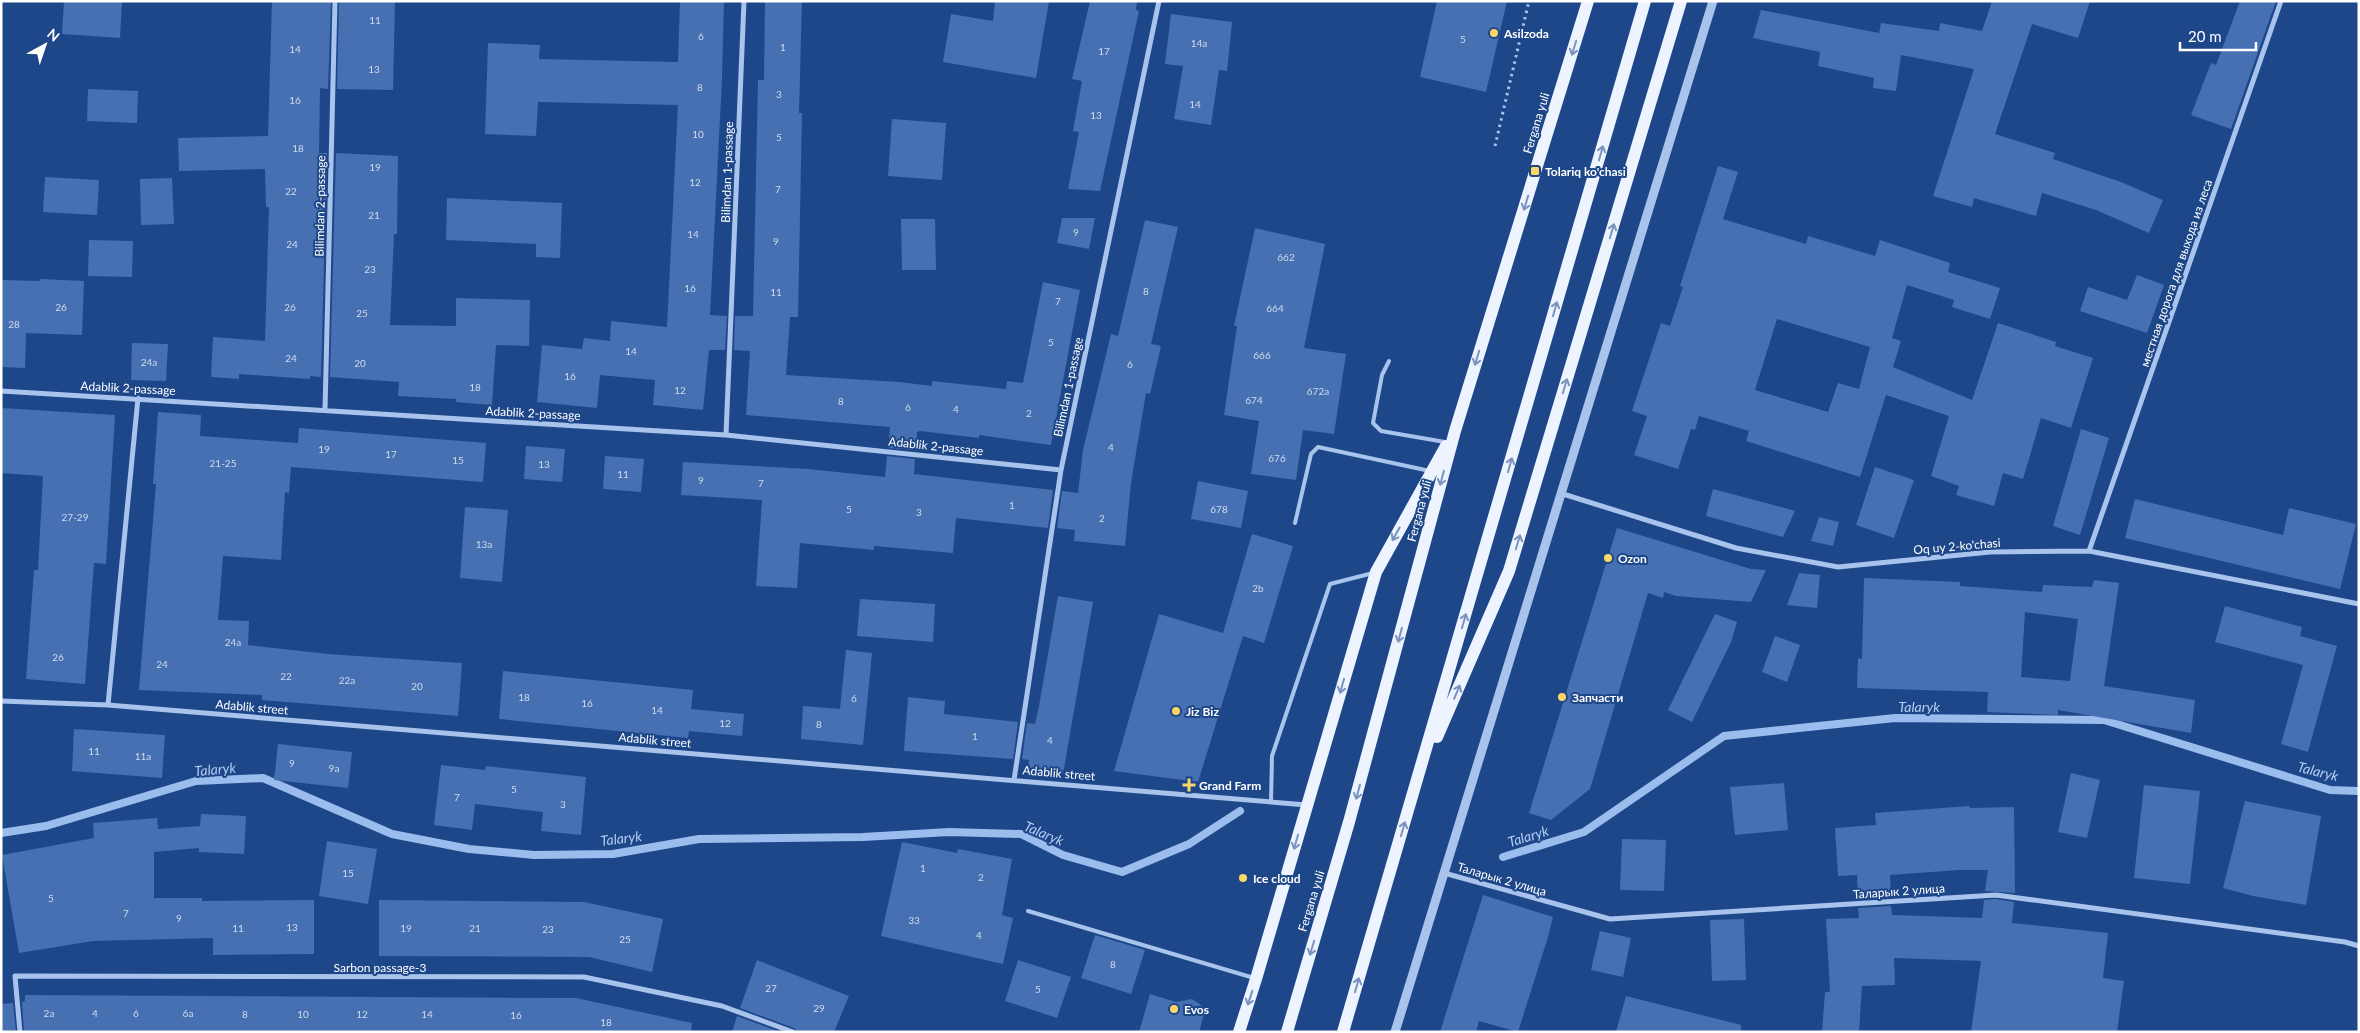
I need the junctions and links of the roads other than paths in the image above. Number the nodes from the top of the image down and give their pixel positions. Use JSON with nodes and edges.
{"nodes":[{"id":1,"x":335,"y":1,"type":"edge"},
{"id":2,"x":744,"y":1,"type":"edge"},
{"id":3,"x":1159,"y":1,"type":"edge"},
{"id":4,"x":1588,"y":1,"type":"edge"},
{"id":5,"x":1645,"y":1,"type":"edge"},
{"id":6,"x":1681,"y":1,"type":"edge"},
{"id":7,"x":1713,"y":1,"type":"edge"},
{"id":8,"x":2281,"y":1,"type":"edge"},
{"id":9,"x":1390,"y":361,"type":"dead end"},
{"id":10,"x":1,"y":391,"type":"edge"},
{"id":11,"x":138,"y":398,"type":"junction"},
{"id":12,"x":325,"y":410,"type":"junction"},
{"id":13,"x":1455,"y":431,"type":"junction"},
{"id":14,"x":726,"y":434,"type":"junction"},
{"id":15,"x":1448,"y":443,"type":"junction"},
{"id":16,"x":1061,"y":470,"type":"junction"},
{"id":17,"x":1432,"y":471,"type":"junction"},
{"id":18,"x":1563,"y":494,"type":"junction"},
{"id":19,"x":1295,"y":523,"type":"dead end"},
{"id":20,"x":2089,"y":551,"type":"junction"},
{"id":21,"x":1376,"y":572,"type":"junction"},
{"id":22,"x":2359,"y":604,"type":"edge"},
{"id":23,"x":1,"y":701,"type":"edge"},
{"id":24,"x":108,"y":705,"type":"junction"},
{"id":25,"x":1014,"y":780,"type":"junction"},
{"id":26,"x":1416,"y":785,"type":"junction"},
{"id":27,"x":1271,"y":802,"type":"junction"},
{"id":28,"x":1307,"y":805,"type":"junction"},
{"id":29,"x":1443,"y":873,"type":"junction"},
{"id":30,"x":1028,"y":910,"type":"dead end"},
{"id":31,"x":2359,"y":946,"type":"edge"},
{"id":32,"x":1256,"y":979,"type":"junction"},
{"id":33,"x":20,"y":1032,"type":"edge"},
{"id":34,"x":793,"y":1032,"type":"edge"},
{"id":35,"x":1238,"y":1032,"type":"edge"},
{"id":36,"x":1287,"y":1032,"type":"edge"},
{"id":37,"x":1343,"y":1032,"type":"edge"},
{"id":38,"x":1395,"y":1032,"type":"edge"}],
"edges":[{"from":1,"to":12,"type":"street","name":"Bilimdan 2-passage"},
{"from":2,"to":14,"type":"street","name":"Bilimdan 1-passage"},
{"from":3,"to":16,"type":"street","name":"Bilimdan 1-passage"},
{"from":4,"to":13,"type":"main road","name":"Fergana yuli","one_way":true},
{"from":26,"to":5,"type":"main road","one_way":true},
{"from":26,"to":6,"type":"main road","one_way":true},
{"from":7,"to":18,"type":"street"},
{"from":8,"to":20,"type":"street","name":"местная дорога для выхода из леса"},
{"from":9,"to":15,"type":"lane"},
{"from":10,"to":11,"type":"street","name":"Аdаblik 2-passage"},
{"from":11,"to":12,"type":"street","name":"Аdаblik 2-passage"},
{"from":11,"to":24,"type":"street"},
{"from":12,"to":14,"type":"street","name":"Аdаblik 2-passage"},
{"from":13,"to":15,"type":"main road"},
{"from":13,"to":36,"type":"main road","name":"Fergana yuli","one_way":true},
{"from":14,"to":16,"type":"street","name":"Аdаblik 2-passage"},
{"from":15,"to":17,"type":"main road"},
{"from":16,"to":25,"type":"street","name":"Bilimdan 1-passage"},
{"from":17,"to":19,"type":"lane"},
{"from":17,"to":21,"type":"main road","one_way":true},
{"from":18,"to":20,"type":"street","name":"Oq uy 2-ko'chasi"},
{"from":18,"to":29,"type":"street"},
{"from":20,"to":22,"type":"street","name":"Oq uy 2-ko'chasi"},
{"from":21,"to":27,"type":"lane"},
{"from":21,"to":28,"type":"main road","one_way":true},
{"from":23,"to":24,"type":"street","name":"Adablik street"},
{"from":24,"to":25,"type":"street","name":"Adablik street"},
{"from":25,"to":27,"type":"street","name":"Adablik street"},
{"from":37,"to":26,"type":"main road","one_way":true},
{"from":27,"to":28,"type":"street","name":"Adablik street"},
{"from":28,"to":32,"type":"main road","one_way":true},
{"from":29,"to":31,"type":"street","name":"Таларык 2 улица"},
{"from":29,"to":38,"type":"street"},
{"from":30,"to":32,"type":"lane"},
{"from":32,"to":35,"type":"main road","one_way":true},
{"from":33,"to":34,"type":"street","name":"Sarbon passage-3"}]}
